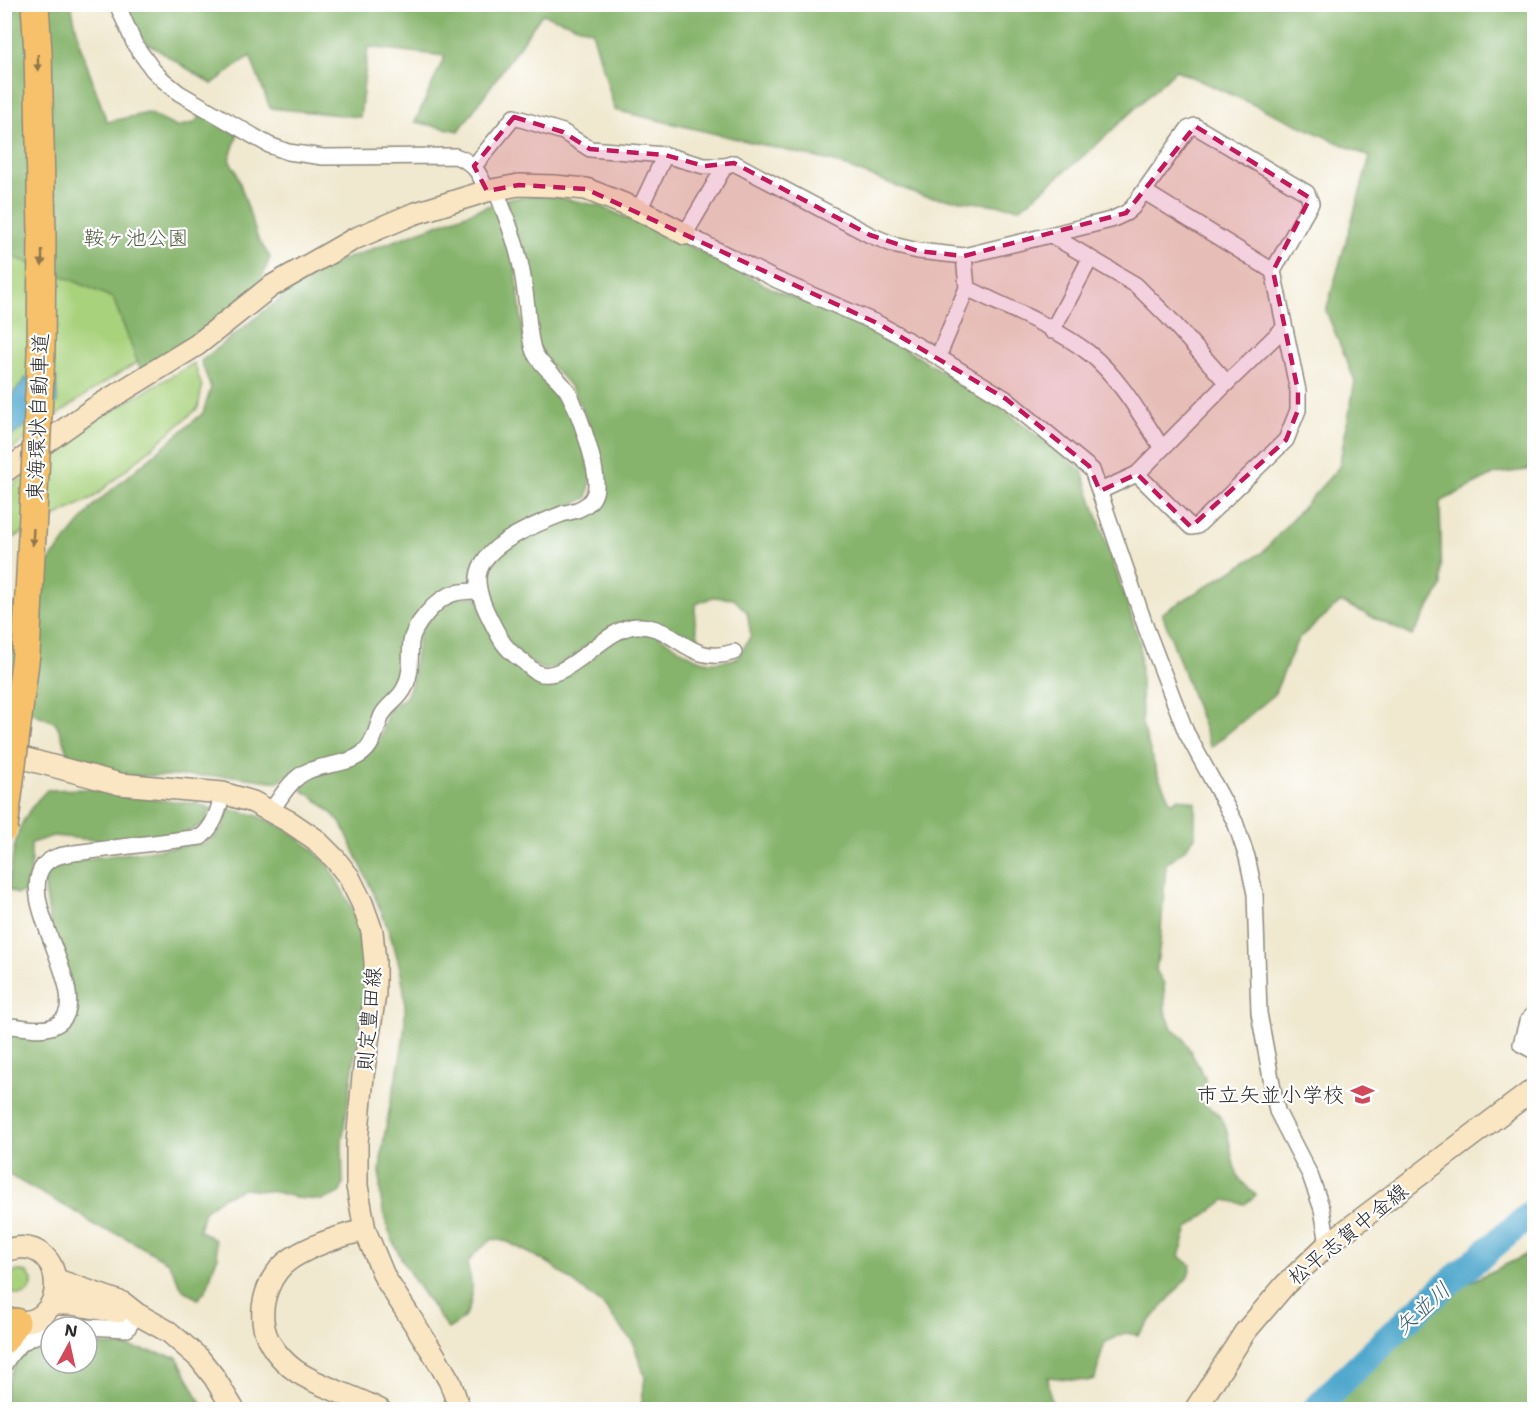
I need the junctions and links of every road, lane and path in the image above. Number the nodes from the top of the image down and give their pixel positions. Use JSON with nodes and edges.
{"nodes":[{"id":1,"x":34,"y":4,"type":"edge"},
{"id":2,"x":117,"y":4,"type":"edge"},
{"id":3,"x":665,"y":155,"type":"junction"},
{"id":4,"x":474,"y":166,"type":"junction"},
{"id":5,"x":725,"y":166,"type":"junction"},
{"id":6,"x":492,"y":190,"type":"junction"},
{"id":7,"x":1145,"y":192,"type":"junction"},
{"id":8,"x":639,"y":210,"type":"junction"},
{"id":9,"x":685,"y":234,"type":"junction"},
{"id":10,"x":1051,"y":235,"type":"junction"},
{"id":11,"x":964,"y":256,"type":"junction"},
{"id":12,"x":1090,"y":259,"type":"junction"},
{"id":13,"x":1273,"y":271,"type":"junction"},
{"id":14,"x":967,"y":288,"type":"junction"},
{"id":15,"x":1284,"y":328,"type":"junction"},
{"id":16,"x":1053,"y":331,"type":"junction"},
{"id":17,"x":938,"y":357,"type":"junction"},
{"id":18,"x":1227,"y":383,"type":"junction"},
{"id":19,"x":1162,"y":448,"type":"junction"},
{"id":20,"x":4,"y":472,"type":"edge"},
{"id":21,"x":1137,"y":474,"type":"junction"},
{"id":22,"x":1100,"y":491,"type":"junction"},
{"id":23,"x":479,"y":591,"type":"junction"},
{"id":24,"x":734,"y":652,"type":"dead end"},
{"id":25,"x":4,"y":753,"type":"edge"},
{"id":26,"x":223,"y":793,"type":"junction"},
{"id":27,"x":271,"y":811,"type":"junction"},
{"id":28,"x":4,"y":828,"type":"edge"},
{"id":29,"x":1534,"y":1013,"type":"edge"},
{"id":30,"x":4,"y":1026,"type":"edge"},
{"id":31,"x":1534,"y":1051,"type":"edge"},
{"id":32,"x":1534,"y":1089,"type":"edge"},
{"id":33,"x":365,"y":1230,"type":"junction"},
{"id":34,"x":1328,"y":1244,"type":"junction"},
{"id":35,"x":4,"y":1251,"type":"edge"},
{"id":36,"x":57,"y":1280,"type":"junction"},
{"id":37,"x":52,"y":1304,"type":"junction"},
{"id":38,"x":137,"y":1314,"type":"junction"},
{"id":39,"x":8,"y":1327,"type":"edge"},
{"id":40,"x":99,"y":1328,"type":"edge"},
{"id":41,"x":39,"y":1334,"type":"edge"},
{"id":42,"x":4,"y":1365,"type":"edge"},
{"id":43,"x":234,"y":1410,"type":"edge"},
{"id":44,"x":380,"y":1410,"type":"edge"},
{"id":45,"x":460,"y":1410,"type":"edge"},
{"id":46,"x":1195,"y":1410,"type":"edge"}],
"edges":[{"from":1,"to":28,"type":"highway","name":"東海環状自動車道","one_way":true,"bridge":true},
{"from":2,"to":4,"type":"street"},
{"from":3,"to":4,"type":"street"},
{"from":3,"to":5,"type":"street"},
{"from":3,"to":8,"type":"street"},
{"from":4,"to":6,"type":"street"},
{"from":5,"to":9,"type":"street"},
{"from":5,"to":11,"type":"street"},
{"from":6,"to":8,"type":"street"},
{"from":6,"to":20,"type":"street"},
{"from":6,"to":23,"type":"street"},
{"from":7,"to":10,"type":"street"},
{"from":7,"to":13,"type":"street"},
{"from":7,"to":13,"type":"street"},
{"from":8,"to":9,"type":"street"},
{"from":9,"to":17,"type":"street"},
{"from":10,"to":11,"type":"street"},
{"from":10,"to":12,"type":"street"},
{"from":11,"to":14,"type":"street"},
{"from":12,"to":16,"type":"street"},
{"from":12,"to":18,"type":"street"},
{"from":13,"to":15,"type":"street"},
{"from":14,"to":16,"type":"street"},
{"from":14,"to":17,"type":"street"},
{"from":15,"to":18,"type":"street"},
{"from":15,"to":21,"type":"street"},
{"from":16,"to":19,"type":"street"},
{"from":17,"to":22,"type":"street"},
{"from":18,"to":19,"type":"street"},
{"from":19,"to":21,"type":"street"},
{"from":21,"to":22,"type":"street"},
{"from":22,"to":34,"type":"street"},
{"from":23,"to":24,"type":"street"},
{"from":23,"to":27,"type":"street"},
{"from":25,"to":26,"type":"street","name":"則定豊田線"},
{"from":26,"to":27,"type":"street","name":"則定豊田線"},
{"from":26,"to":30,"type":"street"},
{"from":27,"to":33,"type":"street","name":"則定豊田線"},
{"from":29,"to":31,"type":"street"},
{"from":32,"to":34,"type":"street","name":"松平志賀中金線"},
{"from":33,"to":44,"type":"street"},
{"from":33,"to":45,"type":"street","name":"則定豊田線"},
{"from":34,"to":46,"type":"street","name":"松平志賀中金線"},
{"from":35,"to":36,"type":"street"},
{"from":36,"to":37,"type":"street"},
{"from":36,"to":38,"type":"street"},
{"from":37,"to":38,"type":"street"},
{"from":37,"to":39,"type":"street"},
{"from":38,"to":40,"type":"street"},
{"from":38,"to":43,"type":"street"},
{"from":41,"to":42,"type":"street"}]}
